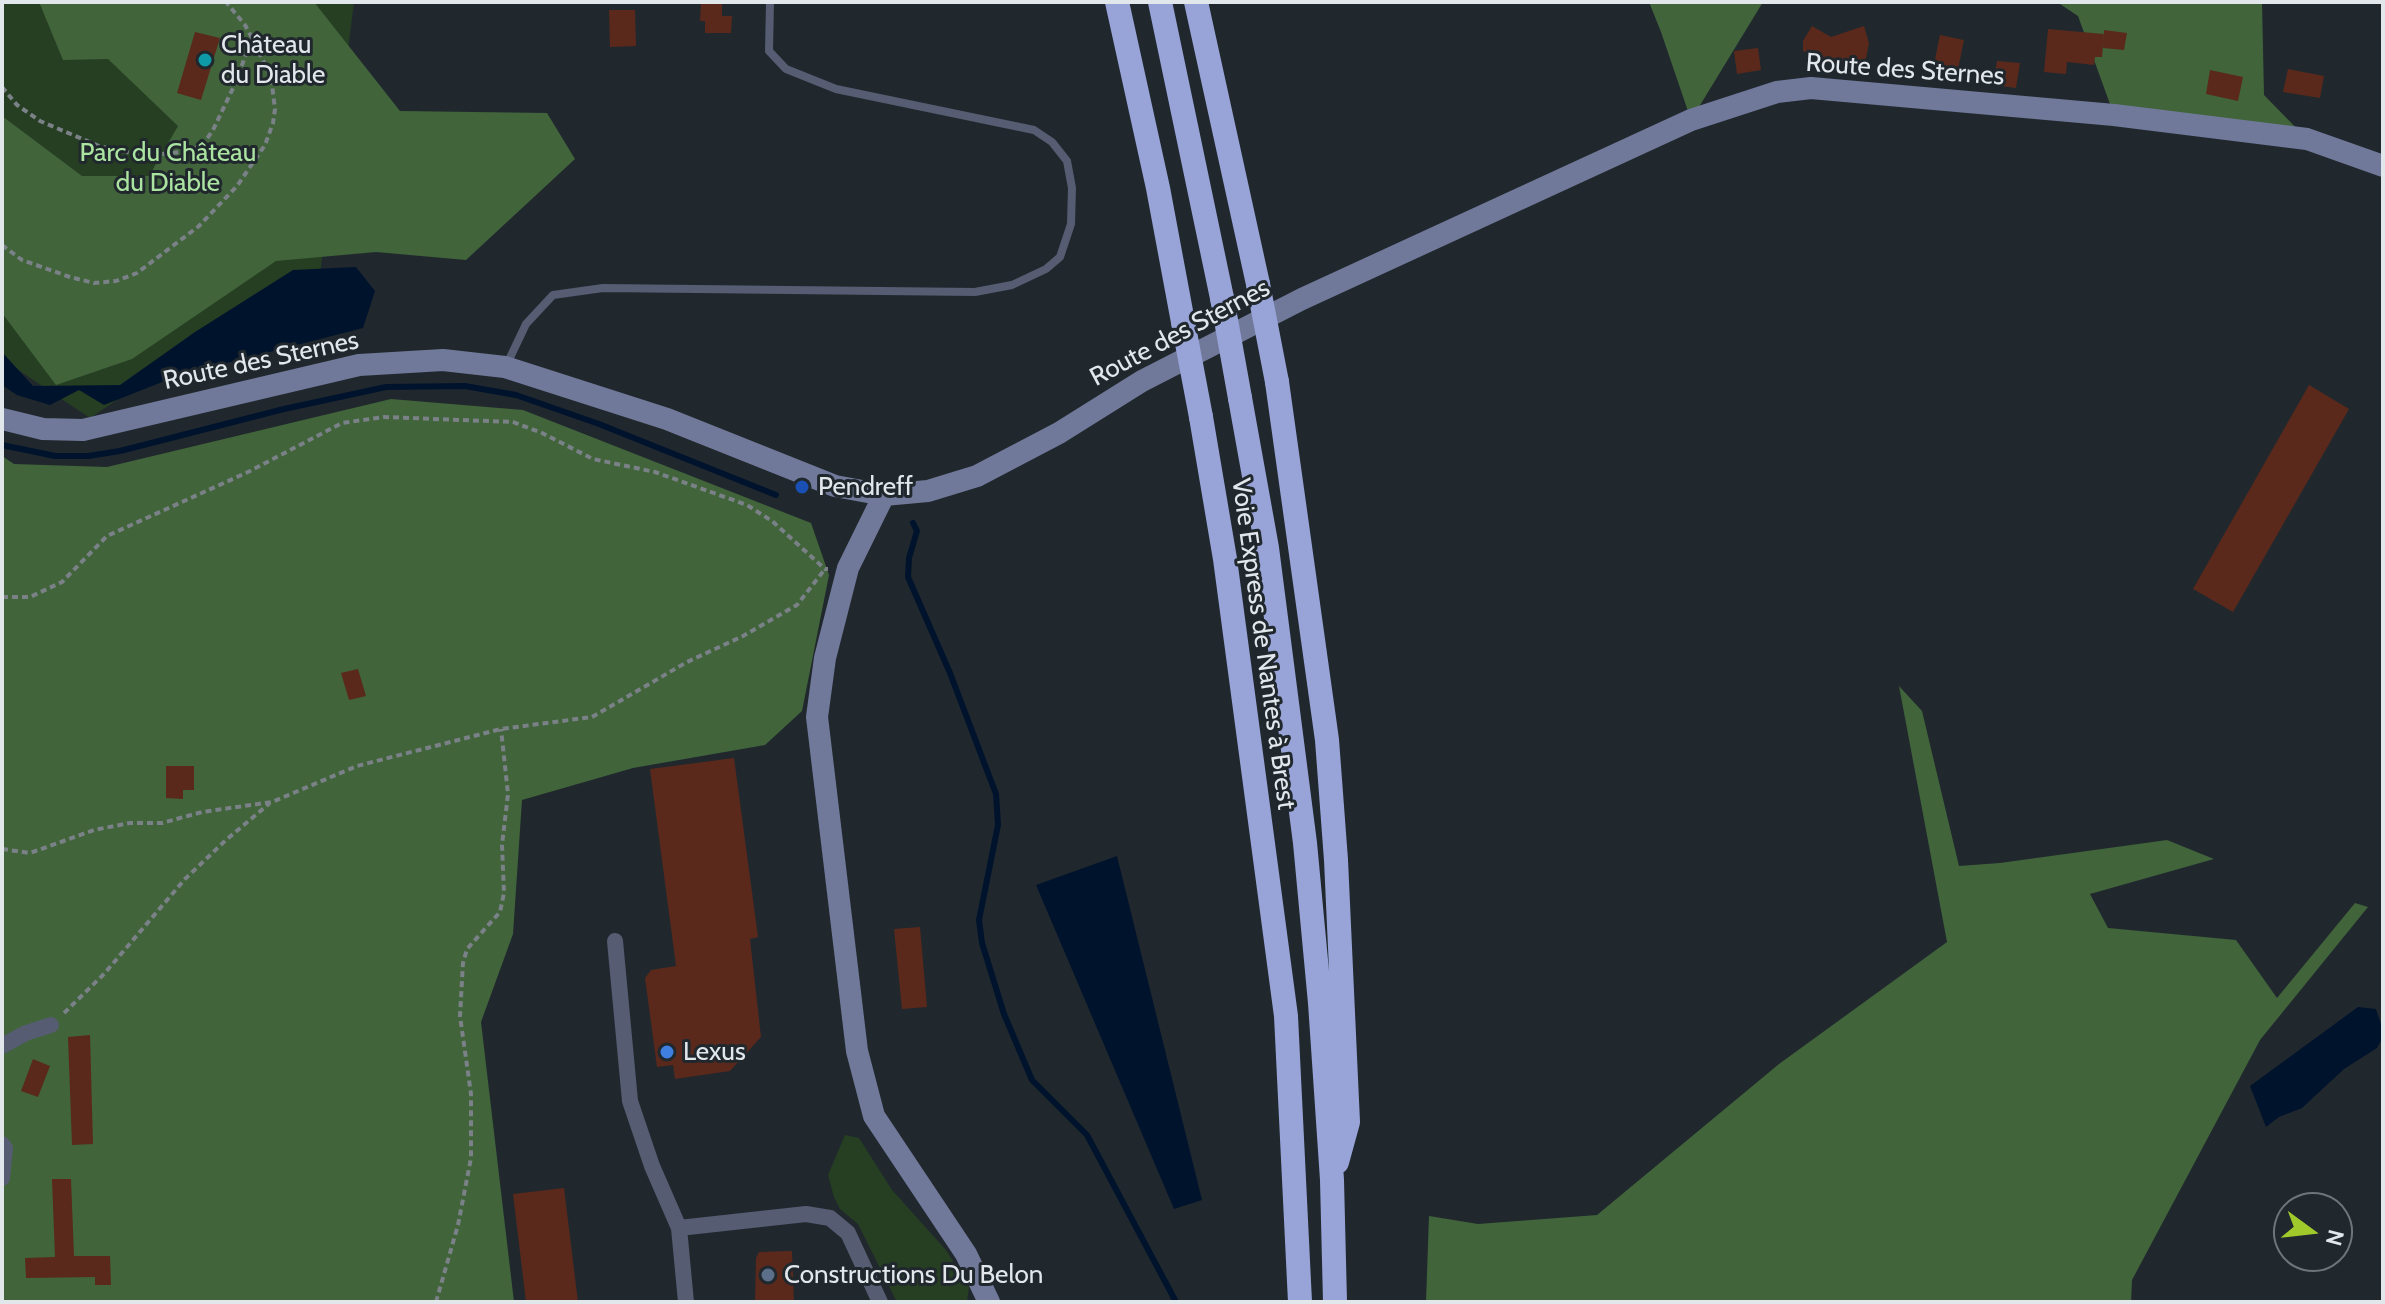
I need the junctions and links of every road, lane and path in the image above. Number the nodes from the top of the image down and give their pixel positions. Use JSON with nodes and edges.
{"nodes":[{"id":1,"x":226,"y":2,"type":"edge"},
{"id":2,"x":770,"y":2,"type":"edge"},
{"id":3,"x":1117,"y":2,"type":"edge"},
{"id":4,"x":1160,"y":2,"type":"edge"},
{"id":5,"x":1196,"y":2,"type":"edge"},
{"id":6,"x":252,"y":38,"type":"junction"},
{"id":7,"x":2,"y":87,"type":"edge"},
{"id":8,"x":2383,"y":166,"type":"edge"},
{"id":9,"x":2,"y":245,"type":"edge"},
{"id":10,"x":505,"y":367,"type":"junction"},
{"id":11,"x":2,"y":419,"type":"edge"},
{"id":12,"x":884,"y":495,"type":"junction"},
{"id":13,"x":848,"y":568,"type":"junction"},
{"id":14,"x":825,"y":569,"type":"junction"},
{"id":15,"x":2,"y":597,"type":"edge"},
{"id":16,"x":501,"y":729,"type":"junction"},
{"id":17,"x":272,"y":802,"type":"junction"},
{"id":18,"x":2,"y":849,"type":"edge"},
{"id":19,"x":615,"y":941,"type":"dead end"},
{"id":20,"x":51,"y":1025,"type":"joint"},
{"id":21,"x":2,"y":1046,"type":"edge"},
{"id":22,"x":2,"y":1144,"type":"edge"},
{"id":23,"x":2,"y":1178,"type":"edge"},
{"id":24,"x":1332,"y":1180,"type":"junction"},
{"id":25,"x":679,"y":1228,"type":"junction"},
{"id":26,"x":436,"y":1302,"type":"edge"},
{"id":27,"x":686,"y":1302,"type":"edge"},
{"id":28,"x":880,"y":1302,"type":"edge"},
{"id":29,"x":989,"y":1302,"type":"edge"},
{"id":30,"x":1300,"y":1302,"type":"edge"},
{"id":31,"x":1335,"y":1302,"type":"edge"}],
"edges":[{"from":1,"to":6,"type":"path"},
{"from":2,"to":10,"type":"lane"},
{"from":3,"to":30,"type":"highway","name":"Voie Express de Nantes à Brest","bridge":true},
{"from":4,"to":24,"type":"highway","name":"Voie Express de Nantes à Brest","bridge":true},
{"from":5,"to":24,"type":"highway","bridge":true},
{"from":6,"to":7,"type":"path"},
{"from":6,"to":9,"type":"path"},
{"from":8,"to":12,"type":"street","name":"Route des Sternes"},
{"from":10,"to":11,"type":"street","name":"Route des Sternes"},
{"from":10,"to":12,"type":"street","name":"Route des Sternes"},
{"from":12,"to":13,"type":"street"},
{"from":13,"to":14,"type":"path"},
{"from":13,"to":29,"type":"street"},
{"from":14,"to":15,"type":"path"},
{"from":14,"to":16,"type":"path"},
{"from":16,"to":17,"type":"path"},
{"from":16,"to":26,"type":"path"},
{"from":17,"to":18,"type":"path"},
{"from":17,"to":20,"type":"path"},
{"from":19,"to":25,"type":"street"},
{"from":20,"to":21,"type":"street"},
{"from":22,"to":23,"type":"street"},
{"from":24,"to":31,"type":"highway","name":"Voie Express de Nantes à Brest"},
{"from":25,"to":27,"type":"street"},
{"from":25,"to":28,"type":"street"}]}
